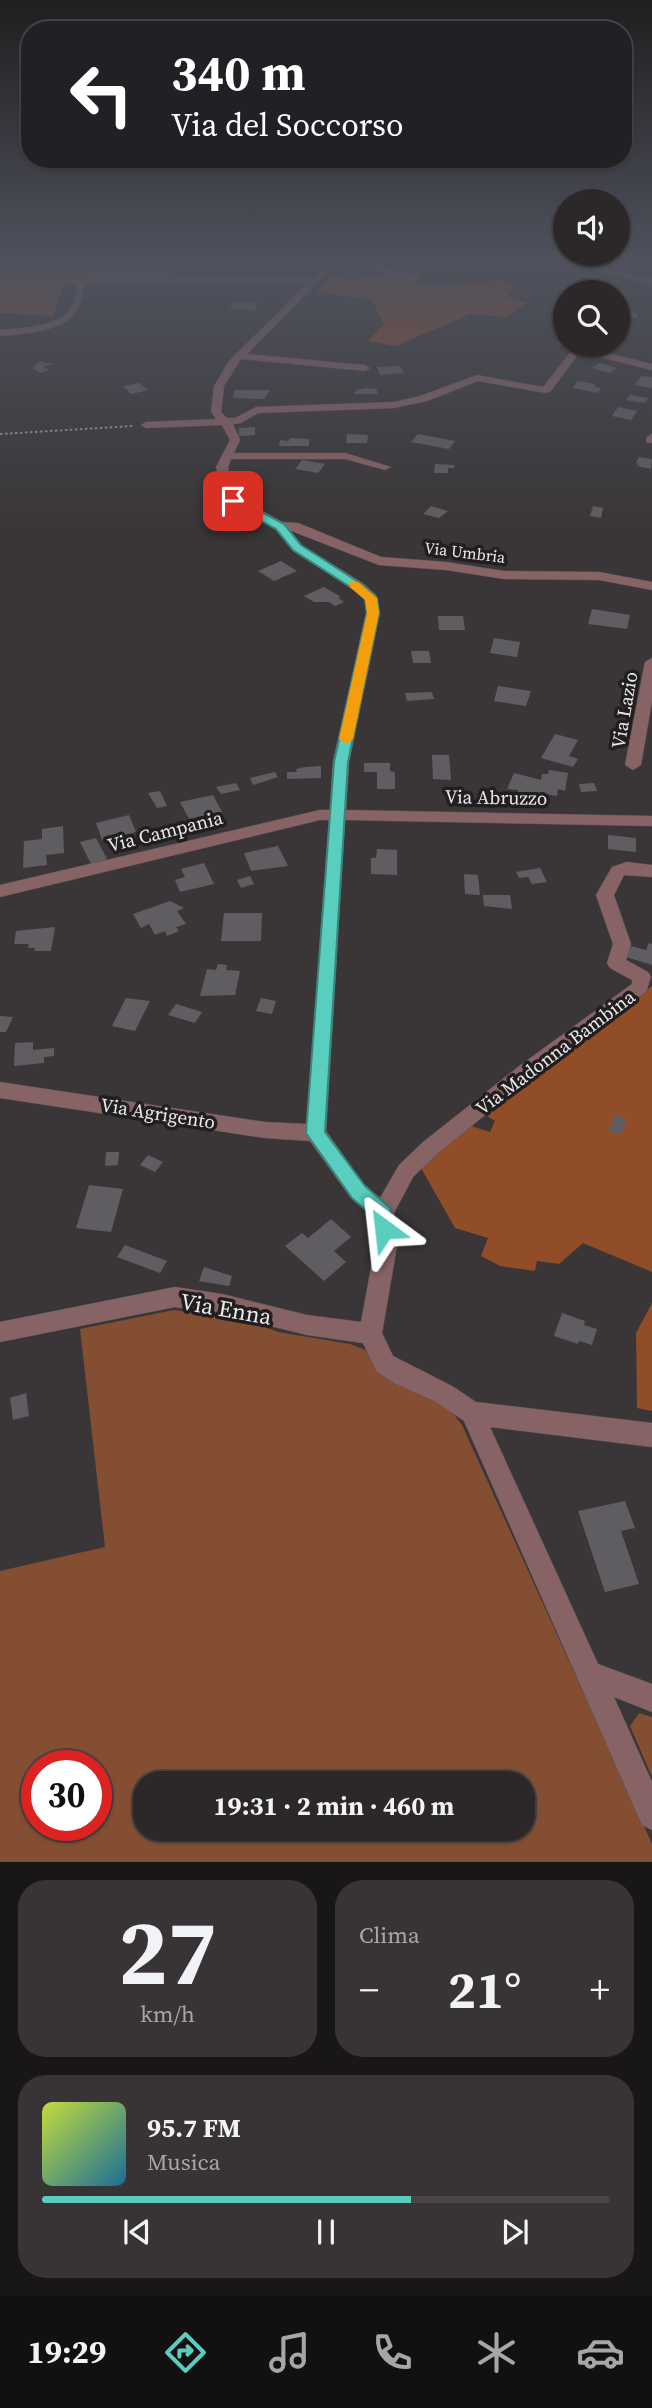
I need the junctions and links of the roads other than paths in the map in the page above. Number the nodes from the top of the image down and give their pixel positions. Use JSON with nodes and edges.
{"nodes":[{"id":1,"x":244,"y":350,"type":"edge"},
{"id":2,"x":238,"y":356,"type":"junction"},
{"id":3,"x":572,"y":357,"type":"edge"},
{"id":4,"x":611,"y":357,"type":"edge"},
{"id":5,"x":652,"y":367,"type":"edge"},
{"id":6,"x":365,"y":368,"type":"dead end"},
{"id":7,"x":223,"y":422,"type":"junction"},
{"id":8,"x":146,"y":425,"type":"road end"},
{"id":9,"x":226,"y":456,"type":"junction"},
{"id":10,"x":385,"y":467,"type":"dead end"},
{"id":11,"x":280,"y":526,"type":"junction"},
{"id":12,"x":652,"y":586,"type":"edge"},
{"id":13,"x":652,"y":662,"type":"edge"},
{"id":14,"x":633,"y":765,"type":"dead end"},
{"id":15,"x":339,"y":815,"type":"junction"},
{"id":16,"x":652,"y":821,"type":"edge"},
{"id":17,"x":652,"y":871,"type":"edge"},
{"id":18,"x":0,"y":891,"type":"edge"},
{"id":19,"x":0,"y":1090,"type":"edge"},
{"id":20,"x":316,"y":1133,"type":"junction"},
{"id":21,"x":383,"y":1213,"type":"junction"},
{"id":22,"x":0,"y":1332,"type":"edge"},
{"id":23,"x":370,"y":1334,"type":"junction"},
{"id":24,"x":472,"y":1413,"type":"junction"},
{"id":25,"x":652,"y":1435,"type":"edge"},
{"id":26,"x":591,"y":1675,"type":"junction"},
{"id":27,"x":652,"y":1698,"type":"edge"},
{"id":28,"x":652,"y":1815,"type":"edge"}],
"edges":[{"from":1,"to":2,"type":"street"},
{"from":2,"to":6,"type":"street"},
{"from":2,"to":7,"type":"street"},
{"from":3,"to":7,"type":"street"},
{"from":4,"to":5,"type":"street"},
{"from":7,"to":8,"type":"street"},
{"from":7,"to":9,"type":"street"},
{"from":9,"to":10,"type":"street"},
{"from":9,"to":11,"type":"street"},
{"from":11,"to":12,"type":"street","name":"Via Umbria"},
{"from":11,"to":15,"type":"street"},
{"from":13,"to":14,"type":"street","name":"Via Lazio"},
{"from":15,"to":16,"type":"street","name":"Via Abruzzo"},
{"from":15,"to":18,"type":"street","name":"Via Campania"},
{"from":15,"to":20,"type":"street"},
{"from":17,"to":21,"type":"street","name":"Via Madonna Bambina"},
{"from":19,"to":20,"type":"street","name":"Via Agrigento"},
{"from":20,"to":21,"type":"street"},
{"from":21,"to":23,"type":"street"},
{"from":22,"to":23,"type":"street","name":"Via Enna"},
{"from":23,"to":24,"type":"street"},
{"from":24,"to":25,"type":"street"},
{"from":24,"to":26,"type":"street"},
{"from":26,"to":27,"type":"street"},
{"from":26,"to":28,"type":"street"}]}
